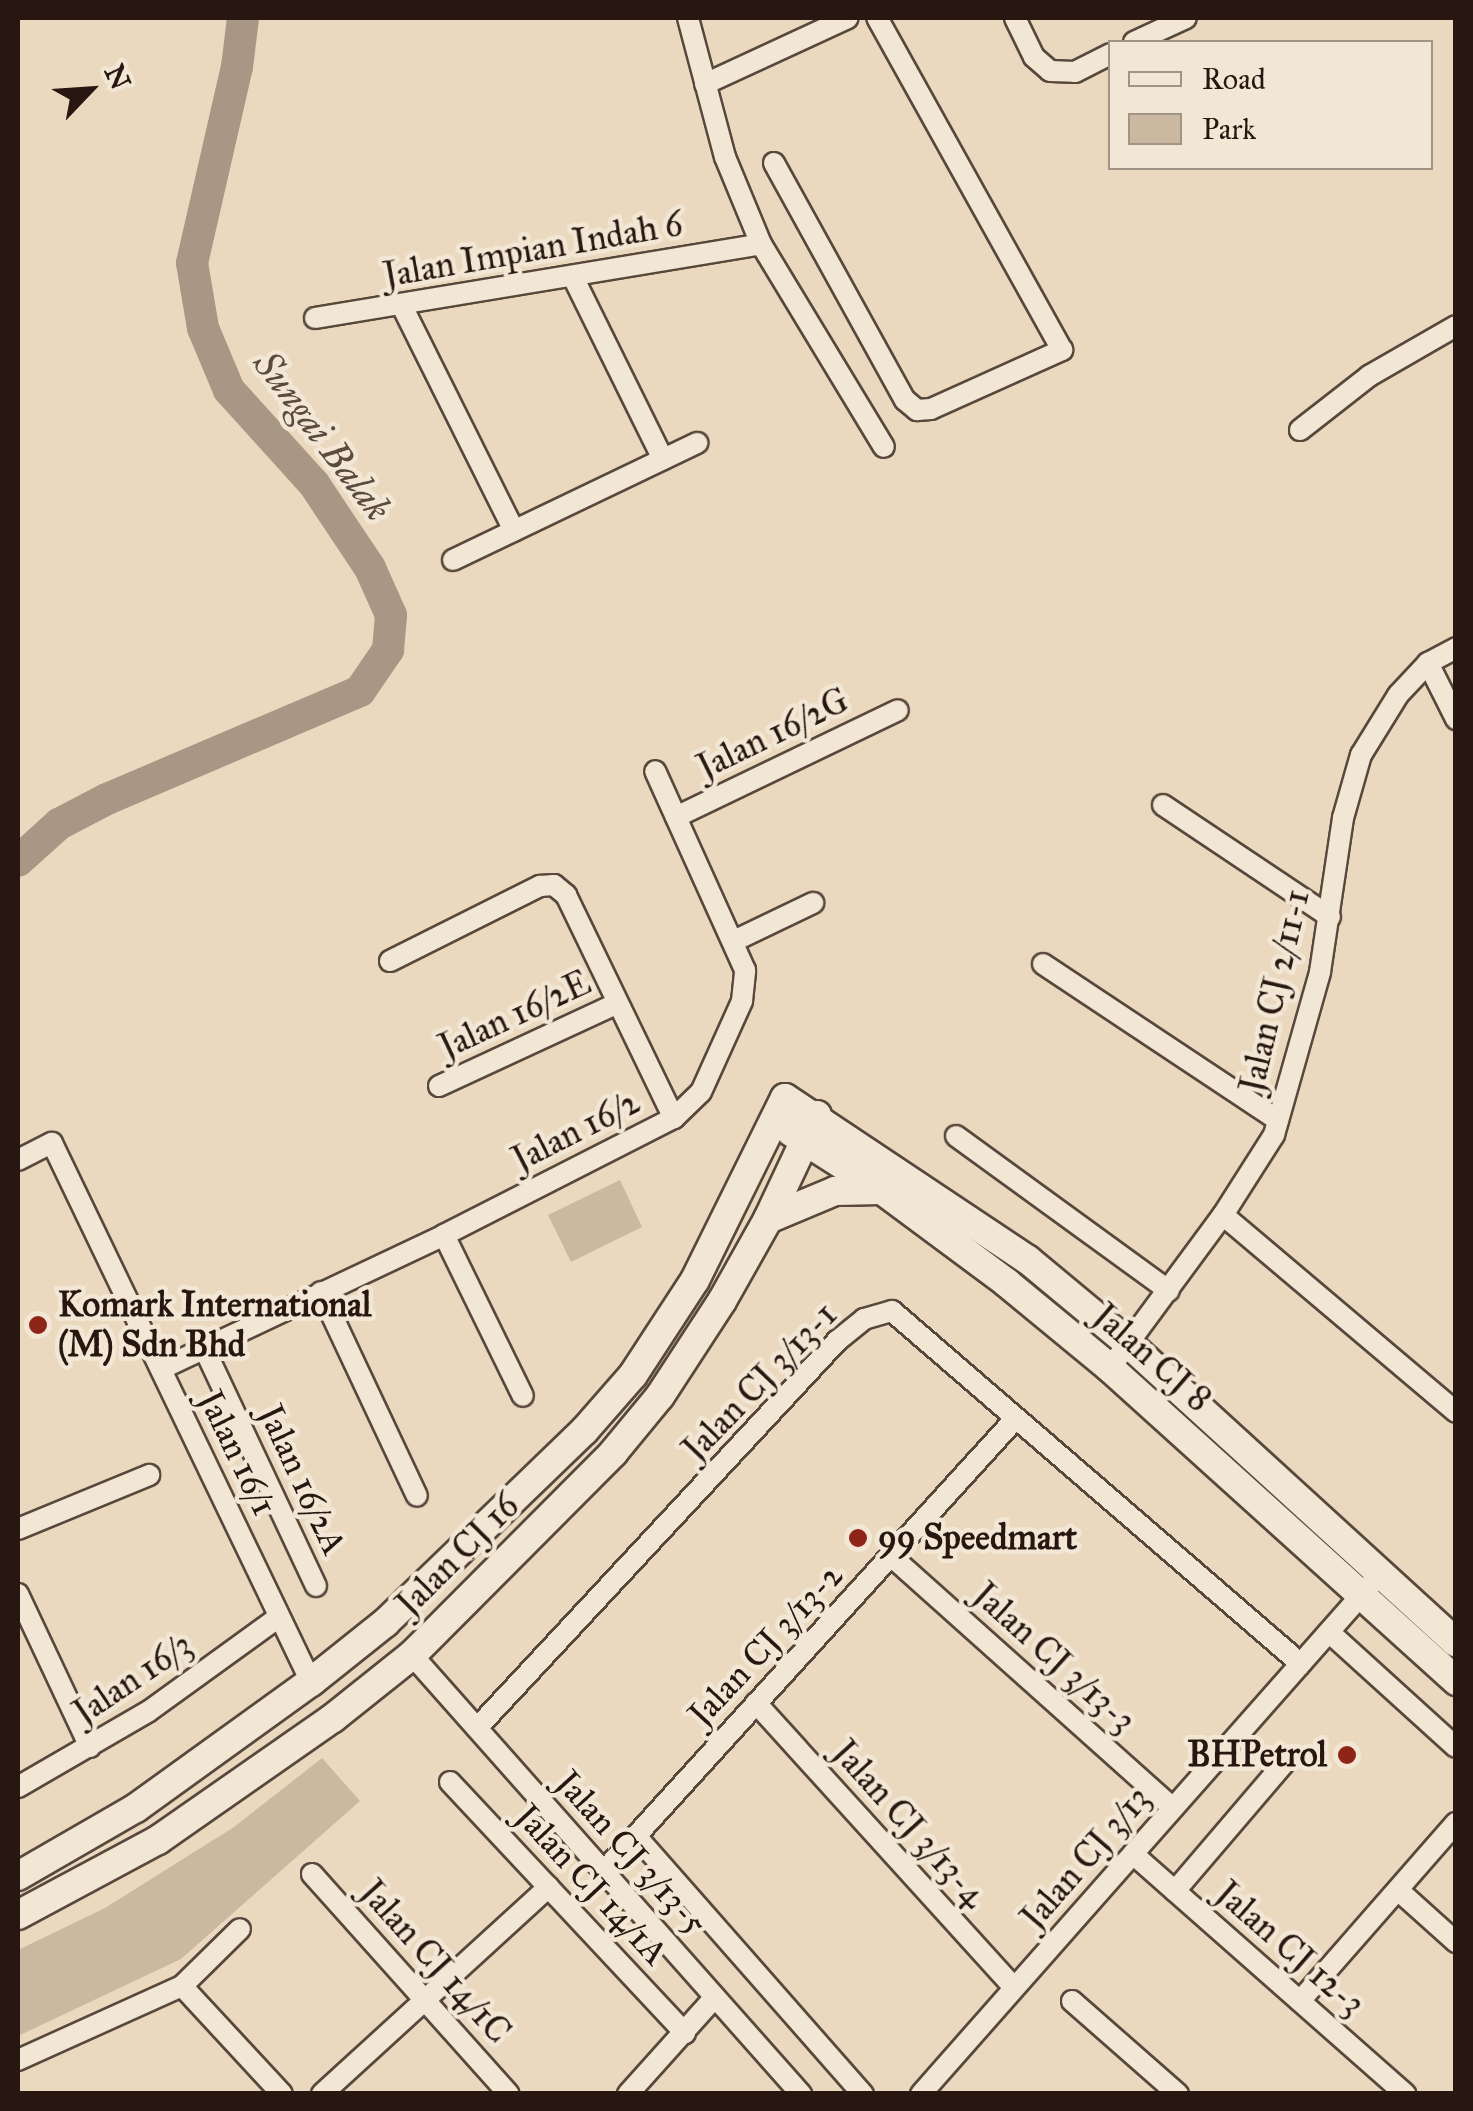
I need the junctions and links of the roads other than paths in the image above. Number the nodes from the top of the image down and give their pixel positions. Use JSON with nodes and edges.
{"nodes":[{"id":1,"x":688,"y":18,"type":"edge"},
{"id":2,"x":848,"y":18,"type":"edge"},
{"id":3,"x":877,"y":18,"type":"edge"},
{"id":4,"x":1015,"y":18,"type":"edge"},
{"id":5,"x":1186,"y":18,"type":"edge"},
{"id":6,"x":1138,"y":40,"type":"edge"},
{"id":7,"x":1108,"y":55,"type":"edge"},
{"id":8,"x":705,"y":84,"type":"junction"},
{"id":9,"x":774,"y":163,"type":"dead end"},
{"id":10,"x":760,"y":244,"type":"junction"},
{"id":11,"x":573,"y":277,"type":"junction"},
{"id":12,"x":402,"y":306,"type":"junction"},
{"id":13,"x":315,"y":318,"type":"dead end"},
{"id":14,"x":1456,"y":326,"type":"edge"},
{"id":15,"x":1300,"y":430,"type":"dead end"},
{"id":16,"x":697,"y":443,"type":"dead end"},
{"id":17,"x":884,"y":447,"type":"dead end"},
{"id":18,"x":663,"y":460,"type":"junction"},
{"id":19,"x":514,"y":531,"type":"junction"},
{"id":20,"x":453,"y":560,"type":"dead end"},
{"id":21,"x":1456,"y":648,"type":"edge"},
{"id":22,"x":1428,"y":663,"type":"junction"},
{"id":23,"x":898,"y":710,"type":"dead end"},
{"id":24,"x":1456,"y":718,"type":"edge"},
{"id":25,"x":655,"y":771,"type":"dead end"},
{"id":26,"x":1163,"y":805,"type":"dead end"},
{"id":27,"x":676,"y":817,"type":"junction"},
{"id":28,"x":813,"y":903,"type":"dead end"},
{"id":29,"x":1330,"y":916,"type":"junction"},
{"id":30,"x":734,"y":941,"type":"junction"},
{"id":31,"x":390,"y":961,"type":"dead end"},
{"id":32,"x":1043,"y":964,"type":"dead end"},
{"id":33,"x":618,"y":1003,"type":"junction"},
{"id":34,"x":438,"y":1086,"type":"dead end"},
{"id":35,"x":779,"y":1110,"type":"joint"},
{"id":36,"x":674,"y":1118,"type":"junction"},
{"id":37,"x":1278,"y":1120,"type":"junction"},
{"id":38,"x":810,"y":1127,"type":"junction"},
{"id":39,"x":956,"y":1136,"type":"dead end"},
{"id":40,"x":18,"y":1160,"type":"edge"},
{"id":41,"x":882,"y":1190,"type":"junction"},
{"id":42,"x":1223,"y":1215,"type":"junction"},
{"id":43,"x":768,"y":1219,"type":"junction"},
{"id":44,"x":444,"y":1234,"type":"junction"},
{"id":45,"x":1169,"y":1291,"type":"junction"},
{"id":46,"x":321,"y":1292,"type":"junction"},
{"id":47,"x":1128,"y":1344,"type":"junction"},
{"id":48,"x":204,"y":1348,"type":"junction"},
{"id":49,"x":1110,"y":1368,"type":"junction"},
{"id":50,"x":160,"y":1369,"type":"junction"},
{"id":51,"x":523,"y":1396,"type":"dead end"},
{"id":52,"x":1456,"y":1412,"type":"edge"},
{"id":53,"x":1016,"y":1418,"type":"junction"},
{"id":54,"x":149,"y":1475,"type":"dead end"},
{"id":55,"x":417,"y":1496,"type":"dead end"},
{"id":56,"x":18,"y":1530,"type":"edge"},
{"id":57,"x":890,"y":1556,"type":"junction"},
{"id":58,"x":316,"y":1586,"type":"dead end"},
{"id":59,"x":1370,"y":1586,"type":"junction"},
{"id":60,"x":18,"y":1594,"type":"edge"},
{"id":61,"x":280,"y":1617,"type":"junction"},
{"id":62,"x":1329,"y":1632,"type":"junction"},
{"id":63,"x":1456,"y":1642,"type":"edge"},
{"id":64,"x":412,"y":1655,"type":"junction"},
{"id":65,"x":1301,"y":1664,"type":"junction"},
{"id":66,"x":1456,"y":1681,"type":"edge"},
{"id":67,"x":311,"y":1682,"type":"junction"},
{"id":68,"x":756,"y":1703,"type":"junction"},
{"id":69,"x":477,"y":1728,"type":"junction"},
{"id":70,"x":90,"y":1747,"type":"junction"},
{"id":71,"x":1456,"y":1747,"type":"edge"},
{"id":72,"x":1286,"y":1761,"type":"dead end"},
{"id":73,"x":450,"y":1782,"type":"dead end"},
{"id":74,"x":18,"y":1787,"type":"edge"},
{"id":75,"x":1173,"y":1808,"type":"junction"},
{"id":76,"x":1456,"y":1823,"type":"edge"},
{"id":77,"x":636,"y":1836,"type":"junction"},
{"id":78,"x":1133,"y":1854,"type":"junction"},
{"id":79,"x":604,"y":1871,"type":"junction"},
{"id":80,"x":312,"y":1874,"type":"dead end"},
{"id":81,"x":18,"y":1876,"type":"edge"},
{"id":82,"x":549,"y":1888,"type":"junction"},
{"id":83,"x":1398,"y":1890,"type":"junction"},
{"id":84,"x":1175,"y":1891,"type":"junction"},
{"id":85,"x":18,"y":1914,"type":"edge"},
{"id":86,"x":240,"y":1930,"type":"dead end"},
{"id":87,"x":1456,"y":1942,"type":"edge"},
{"id":88,"x":182,"y":1986,"type":"junction"},
{"id":89,"x":1014,"y":1988,"type":"junction"},
{"id":90,"x":716,"y":1997,"type":"junction"},
{"id":91,"x":426,"y":1998,"type":"junction"},
{"id":92,"x":1072,"y":2001,"type":"dead end"},
{"id":93,"x":1300,"y":2001,"type":"junction"},
{"id":94,"x":684,"y":2033,"type":"junction"},
{"id":95,"x":18,"y":2060,"type":"edge"},
{"id":96,"x":1386,"y":2077,"type":"junction"},
{"id":97,"x":282,"y":2094,"type":"edge"},
{"id":98,"x":322,"y":2094,"type":"edge"},
{"id":99,"x":509,"y":2094,"type":"edge"},
{"id":100,"x":628,"y":2094,"type":"edge"},
{"id":101,"x":801,"y":2094,"type":"edge"},
{"id":102,"x":864,"y":2094,"type":"edge"},
{"id":103,"x":920,"y":2094,"type":"edge"},
{"id":104,"x":1178,"y":2094,"type":"edge"},
{"id":105,"x":1372,"y":2094,"type":"edge"},
{"id":106,"x":1405,"y":2094,"type":"edge"}],
"edges":[{"from":1,"to":8,"type":"street"},
{"from":2,"to":8,"type":"street"},
{"from":3,"to":9,"type":"street"},
{"from":4,"to":7,"type":"street"},
{"from":5,"to":6,"type":"street"},
{"from":8,"to":10,"type":"street"},
{"from":10,"to":11,"type":"street","name":"Jalan Impian Indah 6"},
{"from":10,"to":17,"type":"street"},
{"from":11,"to":12,"type":"street","name":"Jalan Impian Indah 6"},
{"from":11,"to":18,"type":"street"},
{"from":12,"to":13,"type":"street","name":"Jalan Impian Indah 6"},
{"from":12,"to":19,"type":"street"},
{"from":14,"to":15,"type":"street"},
{"from":16,"to":18,"type":"street"},
{"from":18,"to":19,"type":"street"},
{"from":19,"to":20,"type":"street"},
{"from":21,"to":22,"type":"street","name":"Jalan CJ 2/11-1"},
{"from":22,"to":24,"type":"street"},
{"from":22,"to":29,"type":"street","name":"Jalan CJ 2/11-1"},
{"from":23,"to":27,"type":"street","name":"Jalan 16/2G"},
{"from":25,"to":27,"type":"street","name":"Jalan 16/2"},
{"from":26,"to":29,"type":"street"},
{"from":27,"to":30,"type":"street","name":"Jalan 16/2"},
{"from":28,"to":30,"type":"street"},
{"from":29,"to":37,"type":"street","name":"Jalan CJ 2/11-1"},
{"from":30,"to":36,"type":"street","name":"Jalan 16/2"},
{"from":31,"to":33,"type":"street"},
{"from":32,"to":37,"type":"street"},
{"from":33,"to":34,"type":"street","name":"Jalan 16/2E"},
{"from":33,"to":36,"type":"street"},
{"from":35,"to":38,"type":"street","name":"Jalan CJ 8"},
{"from":35,"to":67,"type":"street","name":"Jalan CJ 16"},
{"from":36,"to":44,"type":"street","name":"Jalan 16/2"},
{"from":37,"to":42,"type":"street","name":"Jalan CJ 2/11-1"},
{"from":38,"to":41,"type":"street","name":"Jalan CJ 8"},
{"from":38,"to":43,"type":"street","name":"Jalan CJ 16"},
{"from":38,"to":47,"type":"street","name":"Jalan CJ 8"},
{"from":39,"to":45,"type":"street"},
{"from":40,"to":50,"type":"street","name":"Jalan 16/1"},
{"from":41,"to":43,"type":"street"},
{"from":41,"to":49,"type":"street","name":"Jalan CJ 8"},
{"from":42,"to":45,"type":"street","name":"Jalan CJ 2/11-1"},
{"from":42,"to":52,"type":"street"},
{"from":43,"to":64,"type":"street","name":"Jalan CJ 16"},
{"from":44,"to":46,"type":"street","name":"Jalan 16/2"},
{"from":44,"to":51,"type":"street"},
{"from":45,"to":47,"type":"street","name":"Jalan CJ 2/11-1"},
{"from":46,"to":48,"type":"street","name":"Jalan 16/2"},
{"from":46,"to":55,"type":"street"},
{"from":47,"to":49,"type":"street","name":"Jalan CJ 2/11-1"},
{"from":47,"to":59,"type":"street","name":"Jalan CJ 8"},
{"from":48,"to":50,"type":"street","name":"Jalan 16/2"},
{"from":48,"to":58,"type":"street","name":"Jalan 16/2A"},
{"from":49,"to":59,"type":"street","name":"Jalan CJ 8"},
{"from":50,"to":61,"type":"street","name":"Jalan 16/1"},
{"from":53,"to":57,"type":"street","name":"Jalan CJ 3/13-2"},
{"from":53,"to":65,"type":"street","name":"Jalan CJ 3/13-1"},
{"from":53,"to":69,"type":"street","name":"Jalan CJ 3/13-1"},
{"from":54,"to":56,"type":"street"},
{"from":57,"to":68,"type":"street","name":"Jalan CJ 3/13-2"},
{"from":57,"to":75,"type":"street","name":"Jalan CJ 3/13-3"},
{"from":59,"to":62,"type":"street","name":"Jalan CJ 3/13"},
{"from":59,"to":63,"type":"street","name":"Jalan CJ 8"},
{"from":59,"to":66,"type":"street","name":"Jalan CJ 8"},
{"from":60,"to":70,"type":"street"},
{"from":61,"to":67,"type":"street","name":"Jalan 16/1"},
{"from":61,"to":70,"type":"street","name":"Jalan 16/3"},
{"from":62,"to":65,"type":"street","name":"Jalan CJ 3/13"},
{"from":62,"to":71,"type":"street"},
{"from":64,"to":69,"type":"street","name":"Jalan CJ 3/13-5"},
{"from":64,"to":85,"type":"street","name":"Jalan CJ 16"},
{"from":65,"to":75,"type":"street","name":"Jalan CJ 3/13"},
{"from":67,"to":81,"type":"street","name":"Jalan CJ 16"},
{"from":68,"to":77,"type":"street","name":"Jalan CJ 3/13-2"},
{"from":68,"to":89,"type":"street","name":"Jalan CJ 3/13-4"},
{"from":69,"to":79,"type":"street","name":"Jalan CJ 3/13-5"},
{"from":70,"to":74,"type":"street","name":"Jalan 16/3"},
{"from":72,"to":84,"type":"street"},
{"from":73,"to":82,"type":"street","name":"Jalan CJ 14/1A"},
{"from":75,"to":78,"type":"street","name":"Jalan CJ 3/13"},
{"from":76,"to":83,"type":"street"},
{"from":77,"to":79,"type":"street","name":"Jalan CJ 3/13-2"},
{"from":77,"to":102,"type":"street","name":"Jalan CJ 3/13-5"},
{"from":78,"to":84,"type":"street","name":"Jalan CJ 12-3"},
{"from":78,"to":89,"type":"street","name":"Jalan CJ 3/13"},
{"from":79,"to":90,"type":"street","name":"Jalan CJ 3/13-5"},
{"from":80,"to":91,"type":"street","name":"Jalan CJ 14/1C"},
{"from":82,"to":91,"type":"street"},
{"from":82,"to":94,"type":"street","name":"Jalan CJ 14/1A"},
{"from":83,"to":87,"type":"street"},
{"from":83,"to":93,"type":"street"},
{"from":84,"to":93,"type":"street","name":"Jalan CJ 12-3"},
{"from":86,"to":88,"type":"street"},
{"from":88,"to":95,"type":"street"},
{"from":88,"to":97,"type":"street"},
{"from":89,"to":103,"type":"street","name":"Jalan CJ 3/13"},
{"from":90,"to":94,"type":"street"},
{"from":90,"to":101,"type":"street","name":"Jalan CJ 3/13-5"},
{"from":91,"to":98,"type":"street"},
{"from":91,"to":99,"type":"street","name":"Jalan CJ 14/1C"},
{"from":92,"to":104,"type":"street"},
{"from":93,"to":96,"type":"street","name":"Jalan CJ 12-3"},
{"from":94,"to":100,"type":"street"},
{"from":96,"to":105,"type":"street"},
{"from":96,"to":106,"type":"street","name":"Jalan CJ 12-3"}]}
